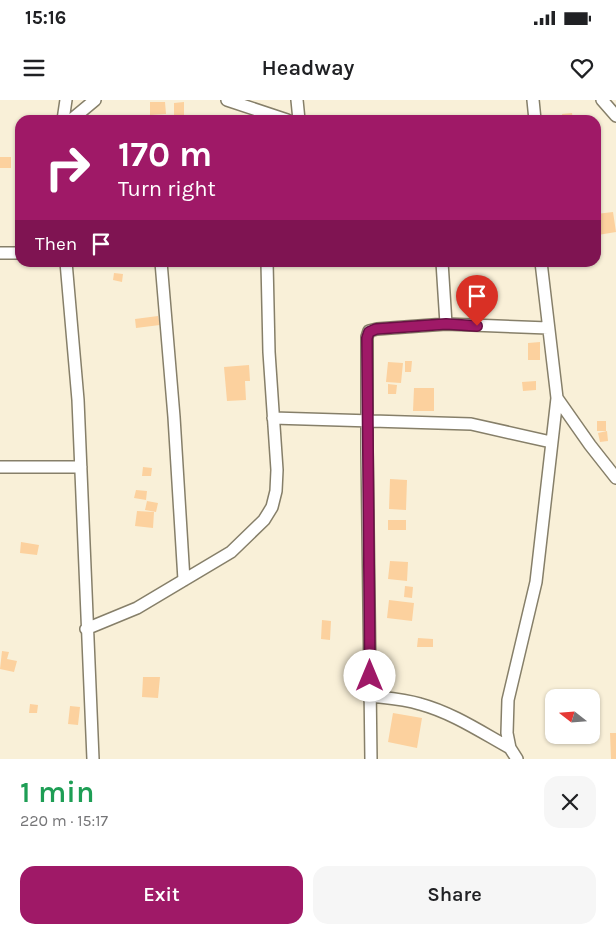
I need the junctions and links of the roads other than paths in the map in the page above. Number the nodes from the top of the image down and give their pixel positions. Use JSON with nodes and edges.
{"nodes":[{"id":1,"x":66,"y":100,"type":"edge"},
{"id":2,"x":95,"y":100,"type":"edge"},
{"id":3,"x":228,"y":100,"type":"edge"},
{"id":4,"x":297,"y":100,"type":"edge"},
{"id":5,"x":533,"y":100,"type":"edge"},
{"id":6,"x":602,"y":100,"type":"edge"},
{"id":7,"x":64,"y":115,"type":"edge"},
{"id":8,"x":77,"y":115,"type":"edge"},
{"id":9,"x":272,"y":115,"type":"edge"},
{"id":10,"x":298,"y":115,"type":"edge"},
{"id":11,"x":534,"y":115,"type":"edge"},
{"id":12,"x":616,"y":116,"type":"edge"},
{"id":13,"x":0,"y":253,"type":"edge"},
{"id":14,"x":15,"y":254,"type":"edge"},
{"id":15,"x":66,"y":267,"type":"edge"},
{"id":16,"x":161,"y":267,"type":"edge"},
{"id":17,"x":267,"y":267,"type":"edge"},
{"id":18,"x":442,"y":267,"type":"edge"},
{"id":19,"x":542,"y":267,"type":"edge"},
{"id":20,"x":446,"y":324,"type":"junction"},
{"id":21,"x":548,"y":328,"type":"junction"},
{"id":22,"x":557,"y":398,"type":"junction"},
{"id":23,"x":273,"y":418,"type":"junction"},
{"id":24,"x":367,"y":420,"type":"junction"},
{"id":25,"x":551,"y":442,"type":"junction"},
{"id":26,"x":0,"y":467,"type":"edge"},
{"id":27,"x":81,"y":467,"type":"junction"},
{"id":28,"x":616,"y":478,"type":"edge"},
{"id":29,"x":184,"y":580,"type":"junction"},
{"id":30,"x":86,"y":629,"type":"junction"},
{"id":31,"x":370,"y":696,"type":"junction"},
{"id":32,"x":510,"y":748,"type":"junction"},
{"id":33,"x":93,"y":759,"type":"edge"},
{"id":34,"x":371,"y":759,"type":"edge"},
{"id":35,"x":517,"y":759,"type":"edge"}],
"edges":[{"from":1,"to":7,"type":"street"},
{"from":2,"to":8,"type":"street"},
{"from":3,"to":9,"type":"street"},
{"from":4,"to":10,"type":"street"},
{"from":5,"to":11,"type":"street"},
{"from":6,"to":12,"type":"street"},
{"from":13,"to":14,"type":"street"},
{"from":15,"to":27,"type":"street"},
{"from":16,"to":29,"type":"street"},
{"from":17,"to":23,"type":"street"},
{"from":18,"to":20,"type":"street"},
{"from":19,"to":21,"type":"street"},
{"from":20,"to":21,"type":"street"},
{"from":20,"to":24,"type":"street"},
{"from":21,"to":22,"type":"street"},
{"from":22,"to":25,"type":"street"},
{"from":22,"to":28,"type":"street"},
{"from":23,"to":24,"type":"street"},
{"from":23,"to":29,"type":"street"},
{"from":24,"to":25,"type":"street"},
{"from":24,"to":31,"type":"street"},
{"from":25,"to":32,"type":"street"},
{"from":26,"to":27,"type":"street"},
{"from":27,"to":30,"type":"street"},
{"from":29,"to":30,"type":"street"},
{"from":30,"to":33,"type":"street"},
{"from":31,"to":32,"type":"street"},
{"from":31,"to":34,"type":"street"},
{"from":32,"to":35,"type":"street"}]}
